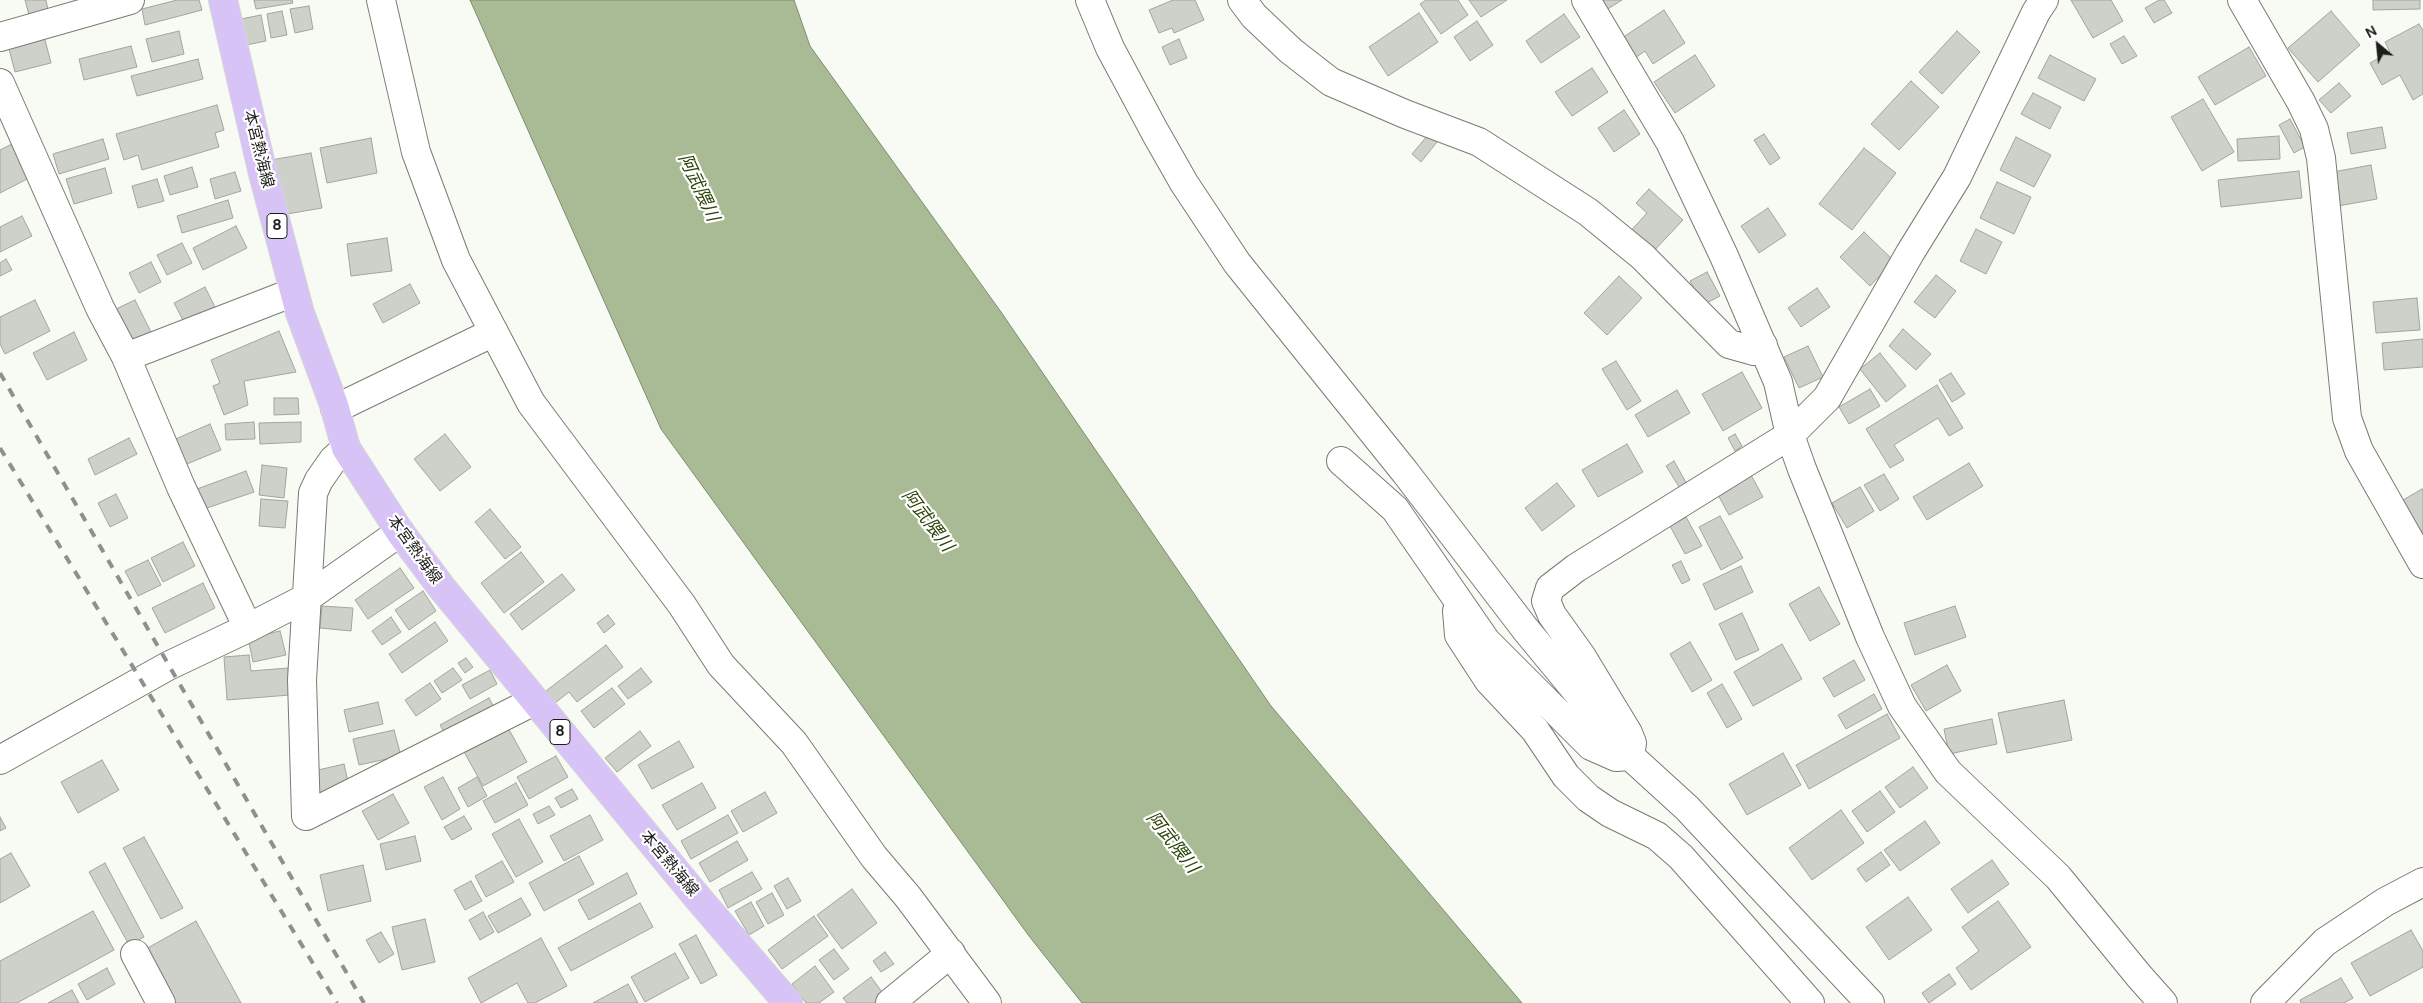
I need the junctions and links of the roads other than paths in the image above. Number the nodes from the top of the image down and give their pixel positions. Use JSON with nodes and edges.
{"nodes":[{"id":1,"x":130,"y":0,"type":"edge"},
{"id":2,"x":223,"y":0,"type":"edge"},
{"id":3,"x":381,"y":0,"type":"edge"},
{"id":4,"x":1090,"y":0,"type":"edge"},
{"id":5,"x":1242,"y":0,"type":"edge"},
{"id":6,"x":1586,"y":0,"type":"edge"},
{"id":7,"x":2044,"y":0,"type":"edge"},
{"id":8,"x":2242,"y":0,"type":"edge"},
{"id":9,"x":0,"y":37,"type":"edge"},
{"id":10,"x":0,"y":83,"type":"edge"},
{"id":11,"x":294,"y":292,"type":"junction"},
{"id":12,"x":494,"y":332,"type":"junction"},
{"id":13,"x":1763,"y":345,"type":"junction"},
{"id":14,"x":126,"y":357,"type":"junction"},
{"id":15,"x":335,"y":409,"type":"junction"},
{"id":16,"x":1790,"y":435,"type":"junction"},
{"id":17,"x":346,"y":448,"type":"junction"},
{"id":18,"x":1341,"y":461,"type":"dead end"},
{"id":19,"x":400,"y":532,"type":"junction"},
{"id":20,"x":2423,"y":564,"type":"edge"},
{"id":21,"x":308,"y":597,"type":"junction"},
{"id":22,"x":1458,"y":602,"type":"junction"},
{"id":23,"x":248,"y":628,"type":"junction"},
{"id":24,"x":534,"y":701,"type":"junction"},
{"id":25,"x":1630,"y":756,"type":"junction"},
{"id":26,"x":0,"y":760,"type":"edge"},
{"id":27,"x":2423,"y":882,"type":"edge"},
{"id":28,"x":951,"y":952,"type":"junction"},
{"id":29,"x":135,"y":954,"type":"dead end"},
{"id":30,"x":161,"y":1003,"type":"edge"},
{"id":31,"x":788,"y":1003,"type":"edge"},
{"id":32,"x":890,"y":1003,"type":"edge"},
{"id":33,"x":987,"y":1003,"type":"edge"},
{"id":34,"x":1810,"y":1003,"type":"edge"},
{"id":35,"x":1870,"y":1003,"type":"edge"},
{"id":36,"x":2163,"y":1003,"type":"edge"},
{"id":37,"x":2265,"y":1003,"type":"edge"}],
"edges":[{"from":1,"to":9,"type":"street"},
{"from":2,"to":11,"type":"main road","name":"本宮熱海線","number":"8"},
{"from":3,"to":12,"type":"street"},
{"from":4,"to":25,"type":"street"},
{"from":5,"to":13,"type":"street"},
{"from":6,"to":13,"type":"street"},
{"from":7,"to":16,"type":"street"},
{"from":8,"to":20,"type":"street"},
{"from":10,"to":14,"type":"street"},
{"from":11,"to":14,"type":"street"},
{"from":11,"to":15,"type":"main road","name":"本宮熱海線","number":"8"},
{"from":12,"to":15,"type":"street"},
{"from":12,"to":28,"type":"street"},
{"from":13,"to":16,"type":"street"},
{"from":14,"to":23,"type":"street"},
{"from":15,"to":17,"type":"main road","name":"本宮熱海線","number":"8"},
{"from":16,"to":25,"type":"street"},
{"from":16,"to":36,"type":"street"},
{"from":17,"to":19,"type":"main road","name":"本宮熱海線","number":"8"},
{"from":17,"to":21,"type":"street"},
{"from":18,"to":22,"type":"street"},
{"from":19,"to":21,"type":"street"},
{"from":19,"to":24,"type":"main road","name":"本宮熱海線","number":"8"},
{"from":21,"to":23,"type":"street"},
{"from":21,"to":24,"type":"street"},
{"from":22,"to":25,"type":"street"},
{"from":22,"to":34,"type":"street"},
{"from":23,"to":26,"type":"street"},
{"from":24,"to":31,"type":"main road","name":"本宮熱海線","number":"8"},
{"from":25,"to":35,"type":"street"},
{"from":27,"to":37,"type":"street"},
{"from":28,"to":32,"type":"street"},
{"from":28,"to":33,"type":"street"},
{"from":29,"to":30,"type":"street"}]}
